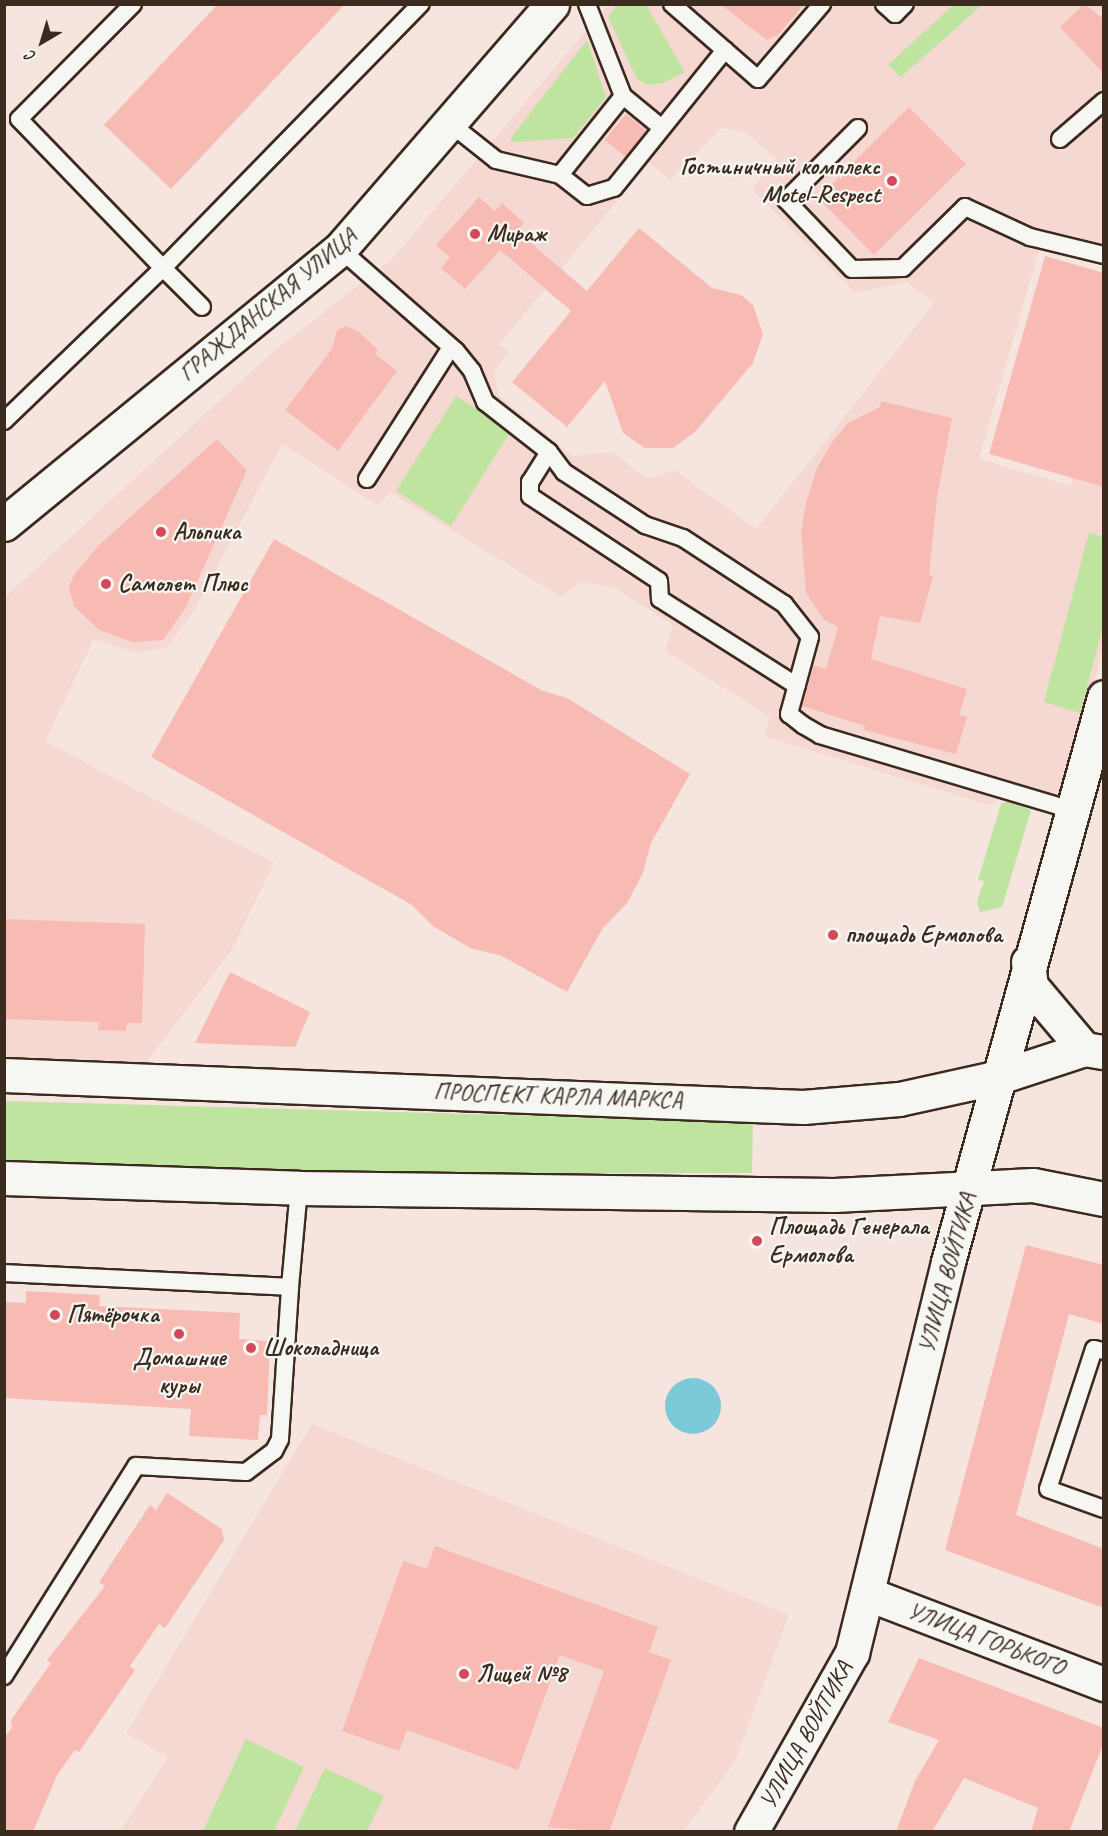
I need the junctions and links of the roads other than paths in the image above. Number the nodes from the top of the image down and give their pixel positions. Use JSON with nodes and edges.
{"nodes":[{"id":1,"x":134,"y":4,"type":"edge"},
{"id":2,"x":552,"y":4,"type":"edge"},
{"id":3,"x":587,"y":4,"type":"edge"},
{"id":4,"x":672,"y":4,"type":"edge"},
{"id":5,"x":822,"y":4,"type":"edge"},
{"id":6,"x":884,"y":4,"type":"edge"},
{"id":7,"x":904,"y":4,"type":"edge"},
{"id":8,"x":412,"y":8,"type":"edge"},
{"id":9,"x":725,"y":50,"type":"junction"},
{"id":10,"x":623,"y":96,"type":"junction"},
{"id":11,"x":1104,"y":101,"type":"edge"},
{"id":12,"x":452,"y":125,"type":"junction"},
{"id":13,"x":662,"y":128,"type":"junction"},
{"id":14,"x":858,"y":128,"type":"dead end"},
{"id":15,"x":1060,"y":139,"type":"dead end"},
{"id":16,"x":560,"y":175,"type":"junction"},
{"id":17,"x":340,"y":249,"type":"junction"},
{"id":18,"x":1104,"y":255,"type":"edge"},
{"id":19,"x":163,"y":268,"type":"junction"},
{"id":20,"x":202,"y":307,"type":"dead end"},
{"id":21,"x":452,"y":347,"type":"junction"},
{"id":22,"x":4,"y":421,"type":"edge"},
{"id":23,"x":549,"y":452,"type":"junction"},
{"id":24,"x":367,"y":479,"type":"dead end"},
{"id":25,"x":4,"y":524,"type":"edge"},
{"id":26,"x":797,"y":686,"type":"junction"},
{"id":27,"x":1104,"y":697,"type":"edge"},
{"id":28,"x":1071,"y":810,"type":"junction"},
{"id":29,"x":1028,"y":962,"type":"junction"},
{"id":30,"x":1094,"y":1051,"type":"edge"},
{"id":31,"x":4,"y":1075,"type":"edge"},
{"id":32,"x":999,"y":1077,"type":"junction"},
{"id":33,"x":4,"y":1178,"type":"edge"},
{"id":34,"x":970,"y":1187,"type":"junction"},
{"id":35,"x":299,"y":1188,"type":"junction"},
{"id":36,"x":1104,"y":1199,"type":"edge"},
{"id":37,"x":4,"y":1273,"type":"edge"},
{"id":38,"x":290,"y":1287,"type":"junction"},
{"id":39,"x":1104,"y":1351,"type":"edge"},
{"id":40,"x":1104,"y":1509,"type":"edge"},
{"id":41,"x":868,"y":1594,"type":"junction"},
{"id":42,"x":4,"y":1676,"type":"edge"},
{"id":43,"x":1104,"y":1684,"type":"edge"},
{"id":44,"x":751,"y":1832,"type":"edge"}],
"edges":[{"from":1,"to":19,"type":"lane"},
{"from":2,"to":12,"type":"main road","name":"ГРАЖДАНСКАЯ УЛИЦА"},
{"from":3,"to":10,"type":"lane"},
{"from":4,"to":9,"type":"lane"},
{"from":5,"to":9,"type":"lane"},
{"from":6,"to":7,"type":"lane"},
{"from":8,"to":19,"type":"lane"},
{"from":9,"to":13,"type":"lane"},
{"from":10,"to":13,"type":"lane"},
{"from":10,"to":16,"type":"lane"},
{"from":11,"to":15,"type":"lane"},
{"from":12,"to":16,"type":"lane"},
{"from":12,"to":17,"type":"main road","name":"ГРАЖДАНСКАЯ УЛИЦА"},
{"from":13,"to":16,"type":"lane"},
{"from":14,"to":18,"type":"lane"},
{"from":17,"to":21,"type":"lane"},
{"from":17,"to":25,"type":"main road","name":"ГРАЖДАНСКАЯ УЛИЦА"},
{"from":19,"to":20,"type":"lane"},
{"from":19,"to":22,"type":"lane"},
{"from":21,"to":23,"type":"lane"},
{"from":21,"to":24,"type":"lane"},
{"from":23,"to":26,"type":"lane"},
{"from":23,"to":26,"type":"lane"},
{"from":26,"to":28,"type":"lane"},
{"from":27,"to":28,"type":"main road","name":"УЛИЦА ВОЙТИКА"},
{"from":28,"to":29,"type":"main road","name":"УЛИЦА ВОЙТИКА"},
{"from":29,"to":30,"type":"main road"},
{"from":29,"to":32,"type":"main road","name":"УЛИЦА ВОЙТИКА"},
{"from":30,"to":32,"type":"main road","name":"ПРОСПЕКТ КАРЛА МАРКСА"},
{"from":31,"to":32,"type":"main road","name":"ПРОСПЕКТ КАРЛА МАРКСА"},
{"from":32,"to":34,"type":"main road","name":"УЛИЦА ВОЙТИКА"},
{"from":33,"to":35,"type":"main road"},
{"from":34,"to":35,"type":"main road"},
{"from":34,"to":36,"type":"main road"},
{"from":34,"to":41,"type":"main road","name":"УЛИЦА ВОЙТИКА"},
{"from":35,"to":38,"type":"lane"},
{"from":37,"to":38,"type":"lane"},
{"from":38,"to":42,"type":"lane"},
{"from":39,"to":40,"type":"lane"},
{"from":41,"to":43,"type":"main road","name":"УЛИЦА ГОРЬКОГО"},
{"from":41,"to":44,"type":"main road","name":"УЛИЦА ВОЙТИКА"}]}
